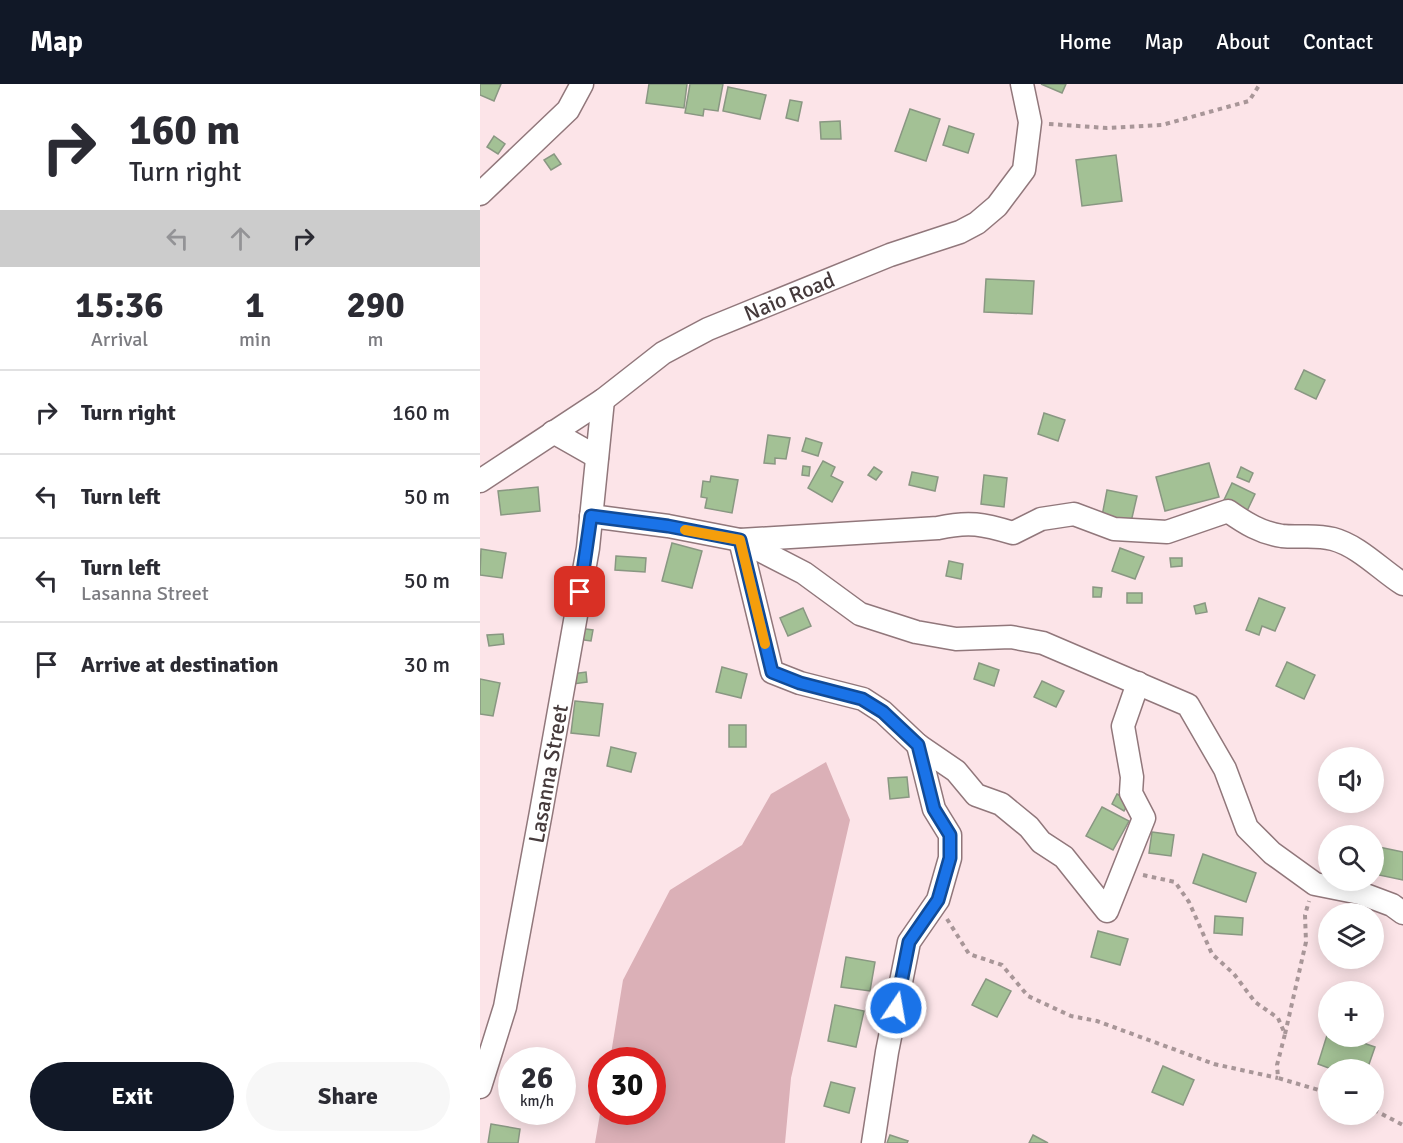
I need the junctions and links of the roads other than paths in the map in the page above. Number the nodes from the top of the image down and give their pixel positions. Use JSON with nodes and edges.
{"nodes":[{"id":1,"x":582,"y":84,"type":"edge"},
{"id":2,"x":1022,"y":84,"type":"edge"},
{"id":3,"x":480,"y":194,"type":"edge"},
{"id":4,"x":603,"y":400,"type":"junction"},
{"id":5,"x":553,"y":432,"type":"junction"},
{"id":6,"x":597,"y":457,"type":"junction"},
{"id":7,"x":480,"y":481,"type":"edge"},
{"id":8,"x":591,"y":516,"type":"junction"},
{"id":9,"x":740,"y":540,"type":"junction"},
{"id":10,"x":1403,"y":584,"type":"edge"},
{"id":11,"x":1138,"y":682,"type":"junction"},
{"id":12,"x":918,"y":745,"type":"junction"},
{"id":13,"x":1403,"y":913,"type":"edge"},
{"id":14,"x":480,"y":1087,"type":"edge"},
{"id":15,"x":873,"y":1143,"type":"edge"}],
"edges":[{"from":1,"to":3,"type":"street"},
{"from":2,"to":4,"type":"street","name":"Naio Road"},
{"from":4,"to":5,"type":"street","name":"Naio Road"},
{"from":4,"to":6,"type":"street","name":"Lasanna Street"},
{"from":5,"to":6,"type":"street"},
{"from":5,"to":7,"type":"street","name":"Naio Road"},
{"from":6,"to":8,"type":"street","name":"Lasanna Street"},
{"from":8,"to":9,"type":"street"},
{"from":8,"to":14,"type":"street","name":"Lasanna Street"},
{"from":9,"to":10,"type":"street"},
{"from":9,"to":11,"type":"street"},
{"from":9,"to":12,"type":"street"},
{"from":11,"to":12,"type":"street"},
{"from":11,"to":13,"type":"street"},
{"from":12,"to":15,"type":"street"}]}
